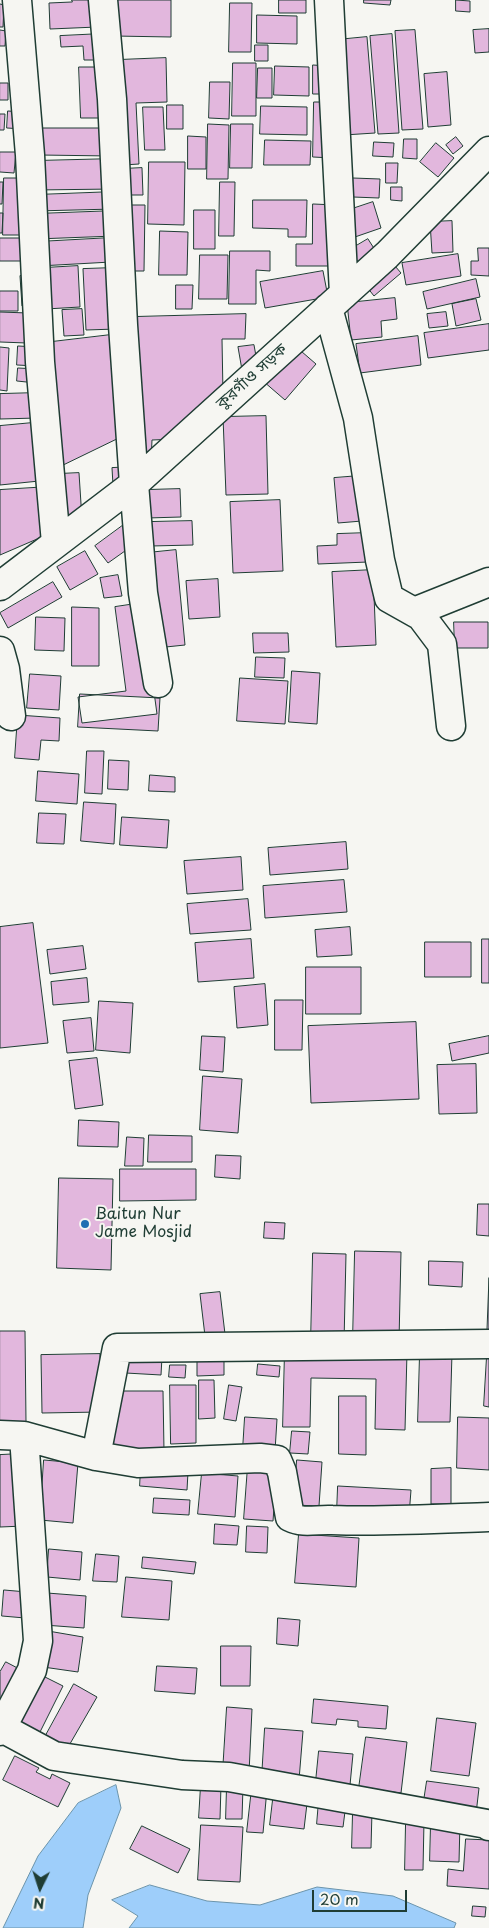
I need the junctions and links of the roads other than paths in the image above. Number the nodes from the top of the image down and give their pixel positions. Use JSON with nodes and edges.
{"nodes":[{"id":1,"x":17,"y":0,"type":"edge"},
{"id":2,"x":102,"y":0,"type":"edge"},
{"id":3,"x":329,"y":0,"type":"edge"},
{"id":4,"x":489,"y":151,"type":"edge"},
{"id":5,"x":336,"y":301,"type":"junction"},
{"id":6,"x":134,"y":484,"type":"junction"},
{"id":7,"x":56,"y":543,"type":"junction"},
{"id":8,"x":489,"y":582,"type":"edge"},
{"id":9,"x":0,"y":586,"type":"edge"},
{"id":10,"x":414,"y":612,"type":"junction"},
{"id":11,"x":0,"y":651,"type":"edge"},
{"id":12,"x":158,"y":683,"type":"dead end"},
{"id":13,"x":11,"y":716,"type":"dead end"},
{"id":14,"x":451,"y":726,"type":"dead end"},
{"id":15,"x":489,"y":1344,"type":"edge"},
{"id":16,"x":12,"y":1435,"type":"edge"},
{"id":17,"x":96,"y":1456,"type":"junction"},
{"id":18,"x":489,"y":1517,"type":"edge"},
{"id":19,"x":1,"y":1730,"type":"edge"},
{"id":20,"x":489,"y":1826,"type":"edge"}],
"edges":[{"from":1,"to":7,"type":"street"},
{"from":2,"to":6,"type":"street"},
{"from":3,"to":5,"type":"street"},
{"from":4,"to":5,"type":"street","name":"কুরগাঁও সড়ক"},
{"from":5,"to":6,"type":"street","name":"কুরগাঁও সড়ক"},
{"from":5,"to":10,"type":"street"},
{"from":6,"to":7,"type":"street","name":"কুরগাঁও সড়ক"},
{"from":6,"to":12,"type":"street"},
{"from":7,"to":9,"type":"street","name":"কুরগাঁও সড়ক"},
{"from":8,"to":10,"type":"street"},
{"from":10,"to":14,"type":"street"},
{"from":11,"to":13,"type":"street"},
{"from":15,"to":17,"type":"street"},
{"from":16,"to":17,"type":"street"},
{"from":16,"to":19,"type":"street"},
{"from":17,"to":18,"type":"street"},
{"from":19,"to":20,"type":"street"}]}
